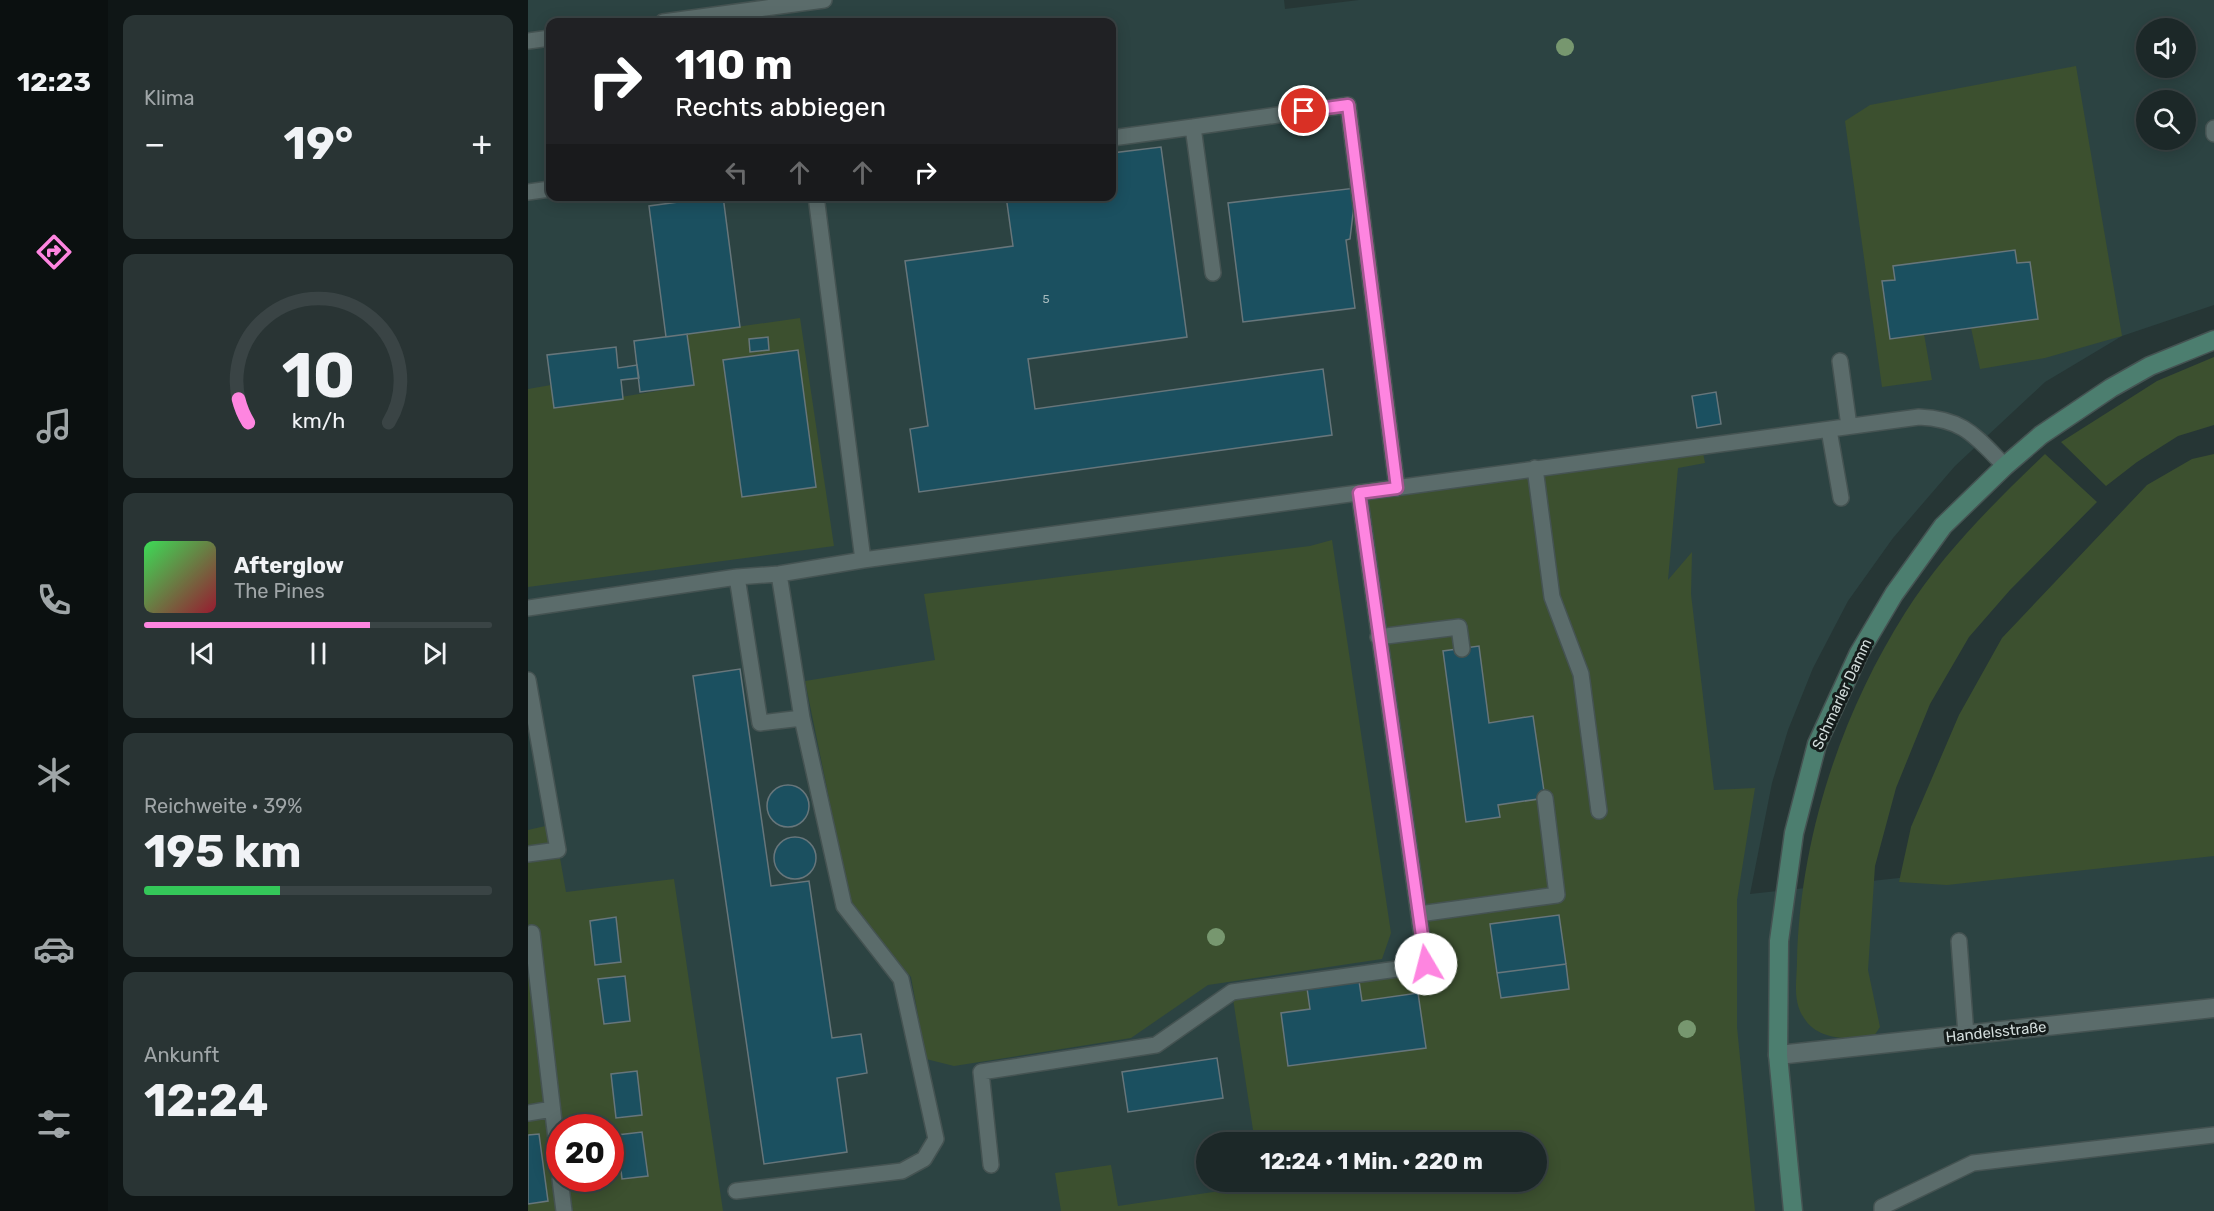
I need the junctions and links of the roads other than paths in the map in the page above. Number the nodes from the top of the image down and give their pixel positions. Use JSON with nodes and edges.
{"nodes":[{"id":1,"x":824,"y":0,"type":"edge"},
{"id":2,"x":692,"y":18,"type":"edge"},
{"id":3,"x":546,"y":39,"type":"edge"},
{"id":4,"x":528,"y":41,"type":"edge"},
{"id":5,"x":1193,"y":127,"type":"junction"},
{"id":6,"x":2214,"y":128,"type":"edge"},
{"id":7,"x":2214,"y":134,"type":"edge"},
{"id":8,"x":1116,"y":137,"type":"edge"},
{"id":9,"x":546,"y":190,"type":"edge"},
{"id":10,"x":528,"y":192,"type":"edge"},
{"id":11,"x":817,"y":201,"type":"edge"},
{"id":12,"x":1213,"y":273,"type":"dead end"},
{"id":13,"x":2214,"y":340,"type":"edge"},
{"id":14,"x":1840,"y":361,"type":"dead end"},
{"id":15,"x":1849,"y":426,"type":"junction"},
{"id":16,"x":1829,"y":430,"type":"junction"},
{"id":17,"x":2005,"y":466,"type":"junction"},
{"id":18,"x":1534,"y":468,"type":"junction"},
{"id":19,"x":1397,"y":488,"type":"junction"},
{"id":20,"x":1359,"y":493,"type":"junction"},
{"id":21,"x":1841,"y":498,"type":"dead end"},
{"id":22,"x":863,"y":560,"type":"junction"},
{"id":23,"x":779,"y":574,"type":"junction"},
{"id":24,"x":737,"y":577,"type":"junction"},
{"id":25,"x":528,"y":608,"type":"edge"},
{"id":26,"x":1378,"y":637,"type":"junction"},
{"id":27,"x":1462,"y":648,"type":"dead end"},
{"id":28,"x":528,"y":680,"type":"edge"},
{"id":29,"x":802,"y":718,"type":"junction"},
{"id":30,"x":1545,"y":798,"type":"dead end"},
{"id":31,"x":1599,"y":811,"type":"dead end"},
{"id":32,"x":528,"y":854,"type":"edge"},
{"id":33,"x":1419,"y":914,"type":"junction"},
{"id":34,"x":532,"y":933,"type":"dead end"},
{"id":35,"x":1959,"y":942,"type":"dead end"},
{"id":36,"x":2214,"y":1008,"type":"edge"},
{"id":37,"x":1966,"y":1035,"type":"junction"},
{"id":38,"x":1778,"y":1055,"type":"junction"},
{"id":39,"x":552,"y":1109,"type":"junction"},
{"id":40,"x":528,"y":1113,"type":"edge"},
{"id":41,"x":553,"y":1114,"type":"edge"},
{"id":42,"x":2214,"y":1135,"type":"edge"},
{"id":43,"x":991,"y":1165,"type":"dead end"},
{"id":44,"x":736,"y":1191,"type":"dead end"},
{"id":45,"x":562,"y":1192,"type":"edge"},
{"id":46,"x":564,"y":1211,"type":"edge"},
{"id":47,"x":1793,"y":1211,"type":"edge"},
{"id":48,"x":1882,"y":1211,"type":"edge"}],
"edges":[{"from":1,"to":2,"type":"lane"},
{"from":3,"to":4,"type":"lane"},
{"from":5,"to":8,"type":"lane"},
{"from":5,"to":12,"type":"lane"},
{"from":5,"to":19,"type":"lane"},
{"from":6,"to":7,"type":"lane"},
{"from":9,"to":10,"type":"lane"},
{"from":11,"to":22,"type":"lane"},
{"from":13,"to":17,"type":"street","name":"Schmarler Damm"},
{"from":14,"to":15,"type":"lane"},
{"from":15,"to":16,"type":"lane"},
{"from":15,"to":17,"type":"lane"},
{"from":16,"to":18,"type":"lane"},
{"from":16,"to":21,"type":"lane"},
{"from":17,"to":38,"type":"street","name":"Schmarler Damm"},
{"from":18,"to":19,"type":"lane"},
{"from":18,"to":31,"type":"lane"},
{"from":19,"to":20,"type":"lane"},
{"from":20,"to":22,"type":"lane"},
{"from":20,"to":26,"type":"lane"},
{"from":22,"to":23,"type":"lane"},
{"from":23,"to":24,"type":"lane"},
{"from":23,"to":29,"type":"lane"},
{"from":24,"to":25,"type":"lane"},
{"from":24,"to":29,"type":"lane"},
{"from":26,"to":27,"type":"lane"},
{"from":26,"to":33,"type":"lane"},
{"from":28,"to":32,"type":"lane"},
{"from":29,"to":44,"type":"lane"},
{"from":30,"to":33,"type":"lane"},
{"from":33,"to":43,"type":"lane"},
{"from":34,"to":39,"type":"lane"},
{"from":35,"to":37,"type":"lane"},
{"from":36,"to":37,"type":"street","name":"Handelsstraße"},
{"from":37,"to":38,"type":"street","name":"Handelsstraße"},
{"from":38,"to":47,"type":"street","name":"Schmarler Damm"},
{"from":39,"to":40,"type":"lane"},
{"from":39,"to":41,"type":"lane"},
{"from":42,"to":48,"type":"lane"},
{"from":45,"to":46,"type":"lane"}]}
